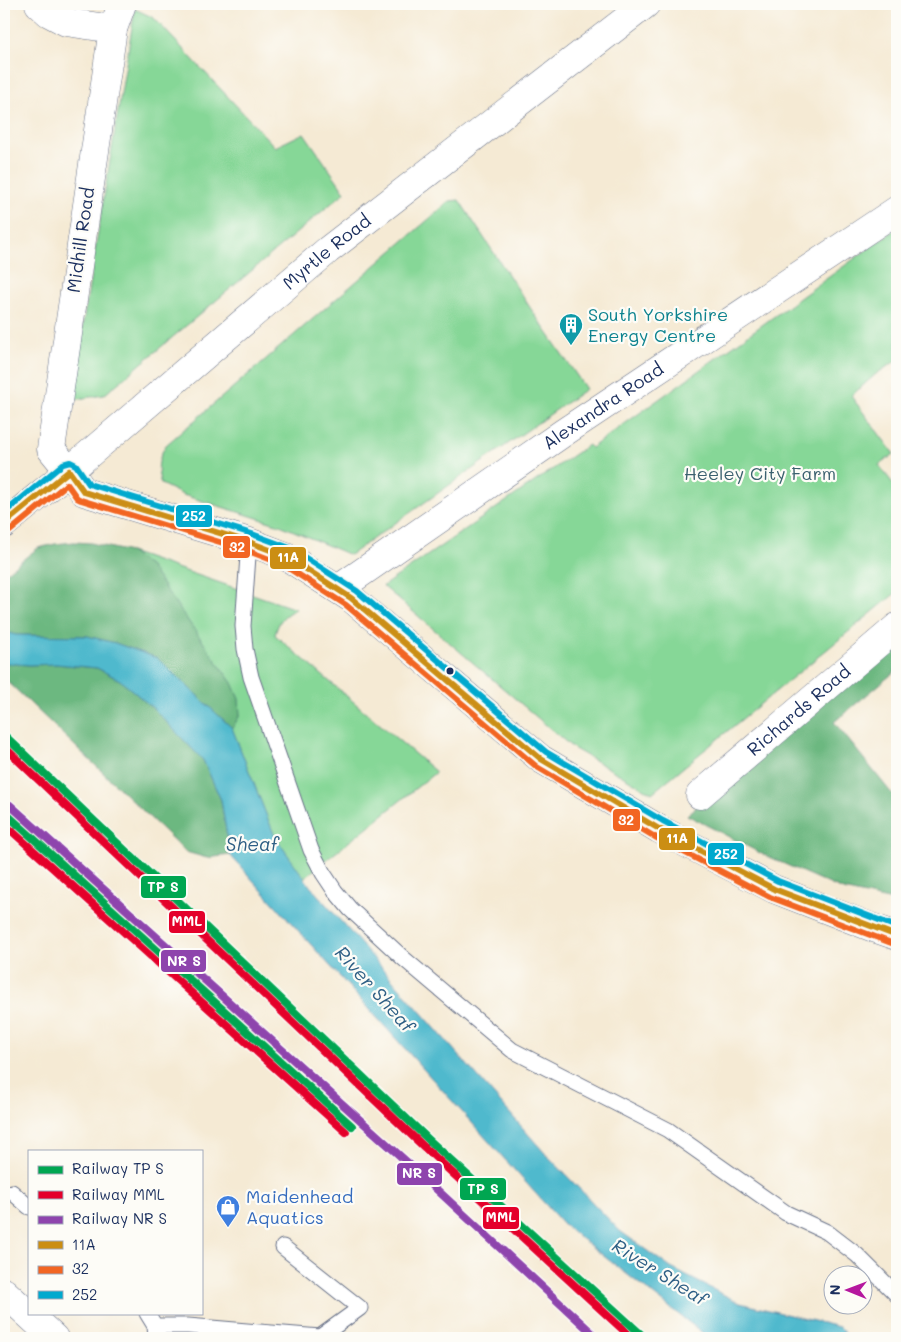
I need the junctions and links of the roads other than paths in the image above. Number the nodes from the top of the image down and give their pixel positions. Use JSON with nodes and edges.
{"nodes":[{"id":1,"x":39,"y":4,"type":"edge"},
{"id":2,"x":646,"y":4,"type":"edge"},
{"id":3,"x":117,"y":16,"type":"edge"},
{"id":4,"x":897,"y":210,"type":"edge"},
{"id":5,"x":69,"y":471,"type":"junction"},
{"id":6,"x":10,"y":519,"type":"edge"},
{"id":7,"x":249,"y":542,"type":"junction"},
{"id":8,"x":338,"y":590,"type":"junction"},
{"id":9,"x":897,"y":627,"type":"edge"},
{"id":10,"x":700,"y":795,"type":"dead end"},
{"id":11,"x":897,"y":936,"type":"edge"},
{"id":12,"x":12,"y":1192,"type":"dead end"},
{"id":13,"x":28,"y":1206,"type":"edge"},
{"id":14,"x":283,"y":1247,"type":"dead end"},
{"id":15,"x":4,"y":1292,"type":"edge"},
{"id":16,"x":897,"y":1295,"type":"edge"},
{"id":17,"x":153,"y":1326,"type":"edge"},
{"id":18,"x":54,"y":1338,"type":"edge"}],
"edges":[{"from":1,"to":3,"type":"street"},
{"from":2,"to":5,"type":"street","name":"Myrtle Road"},
{"from":3,"to":5,"type":"street","name":"Midhill Road"},
{"from":4,"to":8,"type":"street","name":"Alexandra Road"},
{"from":5,"to":6,"type":"street","name":"Myrtle Road"},
{"from":5,"to":7,"type":"street","name":"Midhill Road"},
{"from":7,"to":8,"type":"street","name":"Midhill Road"},
{"from":7,"to":16,"type":"lane"},
{"from":8,"to":11,"type":"street","name":"Midhill Road"},
{"from":9,"to":10,"type":"street","name":"Richards Road"},
{"from":12,"to":13,"type":"lane"},
{"from":14,"to":17,"type":"lane"},
{"from":15,"to":18,"type":"street"}]}
